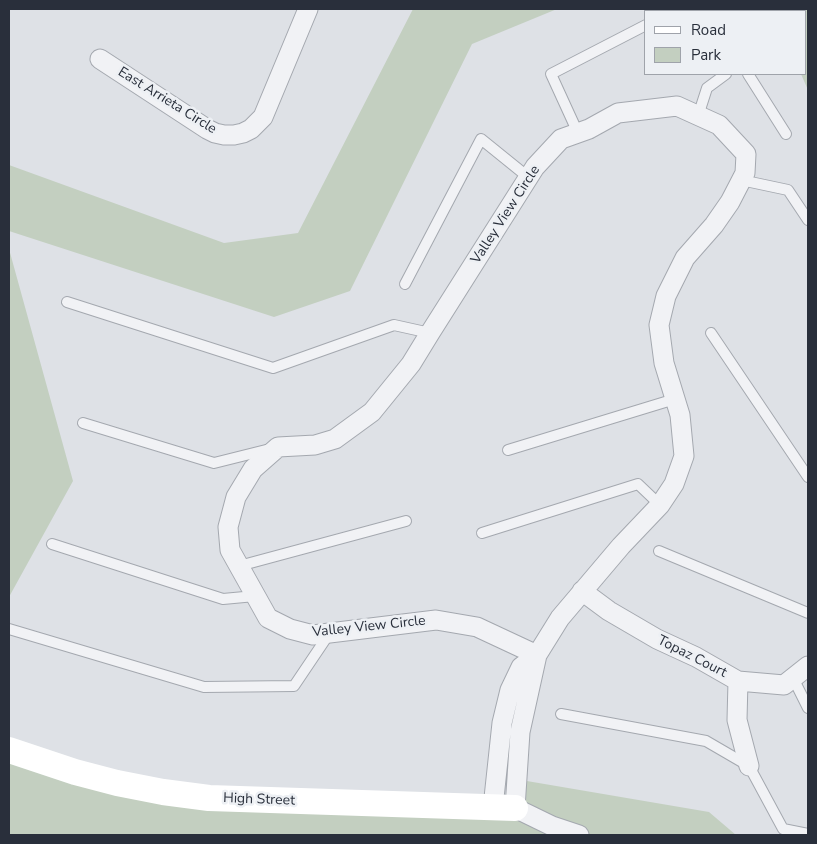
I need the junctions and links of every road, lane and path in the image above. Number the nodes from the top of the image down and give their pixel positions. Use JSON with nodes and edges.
{"nodes":[{"id":1,"x":308,"y":9,"type":"edge"},
{"id":2,"x":644,"y":26,"type":"edge"},
{"id":3,"x":100,"y":59,"type":"dead end"},
{"id":4,"x":725,"y":75,"type":"edge"},
{"id":5,"x":749,"y":75,"type":"edge"},
{"id":6,"x":698,"y":116,"type":"junction"},
{"id":7,"x":578,"y":133,"type":"junction"},
{"id":8,"x":786,"y":134,"type":"dead end"},
{"id":9,"x":528,"y":177,"type":"junction"},
{"id":10,"x":741,"y":180,"type":"junction"},
{"id":11,"x":808,"y":220,"type":"edge"},
{"id":12,"x":405,"y":284,"type":"dead end"},
{"id":13,"x":68,"y":302,"type":"dead end"},
{"id":14,"x":430,"y":333,"type":"junction"},
{"id":15,"x":711,"y":333,"type":"dead end"},
{"id":16,"x":675,"y":399,"type":"junction"},
{"id":17,"x":83,"y":423,"type":"dead end"},
{"id":18,"x":278,"y":447,"type":"junction"},
{"id":19,"x":508,"y":450,"type":"dead end"},
{"id":20,"x":808,"y":477,"type":"edge"},
{"id":21,"x":660,"y":505,"type":"junction"},
{"id":22,"x":406,"y":521,"type":"dead end"},
{"id":23,"x":482,"y":533,"type":"dead end"},
{"id":24,"x":52,"y":544,"type":"dead end"},
{"id":25,"x":659,"y":551,"type":"dead end"},
{"id":26,"x":239,"y":566,"type":"junction"},
{"id":27,"x":582,"y":591,"type":"junction"},
{"id":28,"x":256,"y":596,"type":"junction"},
{"id":29,"x":808,"y":613,"type":"edge"},
{"id":30,"x":9,"y":629,"type":"edge"},
{"id":31,"x":330,"y":634,"type":"junction"},
{"id":32,"x":537,"y":655,"type":"junction"},
{"id":33,"x":808,"y":666,"type":"edge"},
{"id":34,"x":793,"y":678,"type":"junction"},
{"id":35,"x":738,"y":681,"type":"junction"},
{"id":36,"x":808,"y":708,"type":"edge"},
{"id":37,"x":561,"y":714,"type":"dead end"},
{"id":38,"x":9,"y":750,"type":"edge"},
{"id":39,"x":750,"y":766,"type":"junction"},
{"id":40,"x":504,"y":808,"type":"junction"},
{"id":41,"x":808,"y":834,"type":"edge"},
{"id":42,"x":579,"y":835,"type":"edge"}],
"edges":[{"from":1,"to":3,"type":"street","name":"East Arrieta Circle"},
{"from":2,"to":7,"type":"lane"},
{"from":4,"to":6,"type":"lane"},
{"from":5,"to":8,"type":"lane"},
{"from":6,"to":7,"type":"street","name":"Valley View Circle"},
{"from":6,"to":10,"type":"street","name":"Valley View Circle"},
{"from":7,"to":9,"type":"street","name":"Valley View Circle"},
{"from":9,"to":12,"type":"lane"},
{"from":9,"to":14,"type":"street","name":"Valley View Circle"},
{"from":10,"to":11,"type":"lane"},
{"from":10,"to":16,"type":"street","name":"Valley View Circle"},
{"from":13,"to":14,"type":"lane"},
{"from":14,"to":18,"type":"street","name":"Valley View Circle"},
{"from":15,"to":20,"type":"lane"},
{"from":16,"to":19,"type":"lane"},
{"from":16,"to":21,"type":"street","name":"Valley View Circle"},
{"from":17,"to":18,"type":"lane"},
{"from":18,"to":26,"type":"street","name":"Valley View Circle"},
{"from":21,"to":23,"type":"lane"},
{"from":21,"to":27,"type":"street","name":"Valley View Circle"},
{"from":22,"to":26,"type":"lane"},
{"from":24,"to":28,"type":"lane"},
{"from":25,"to":29,"type":"lane"},
{"from":26,"to":28,"type":"street","name":"Valley View Circle"},
{"from":27,"to":32,"type":"street","name":"Valley View Circle"},
{"from":27,"to":35,"type":"street","name":"Topaz Court"},
{"from":28,"to":31,"type":"street","name":"Valley View Circle"},
{"from":30,"to":31,"type":"lane"},
{"from":31,"to":32,"type":"street","name":"Valley View Circle"},
{"from":32,"to":40,"type":"street"},
{"from":33,"to":34,"type":"street","name":"Topaz Court"},
{"from":34,"to":35,"type":"street","name":"Topaz Court"},
{"from":34,"to":36,"type":"lane"},
{"from":35,"to":39,"type":"street"},
{"from":37,"to":39,"type":"lane"},
{"from":38,"to":40,"type":"street","name":"High Street"},
{"from":39,"to":41,"type":"lane"},
{"from":40,"to":42,"type":"street"}]}
